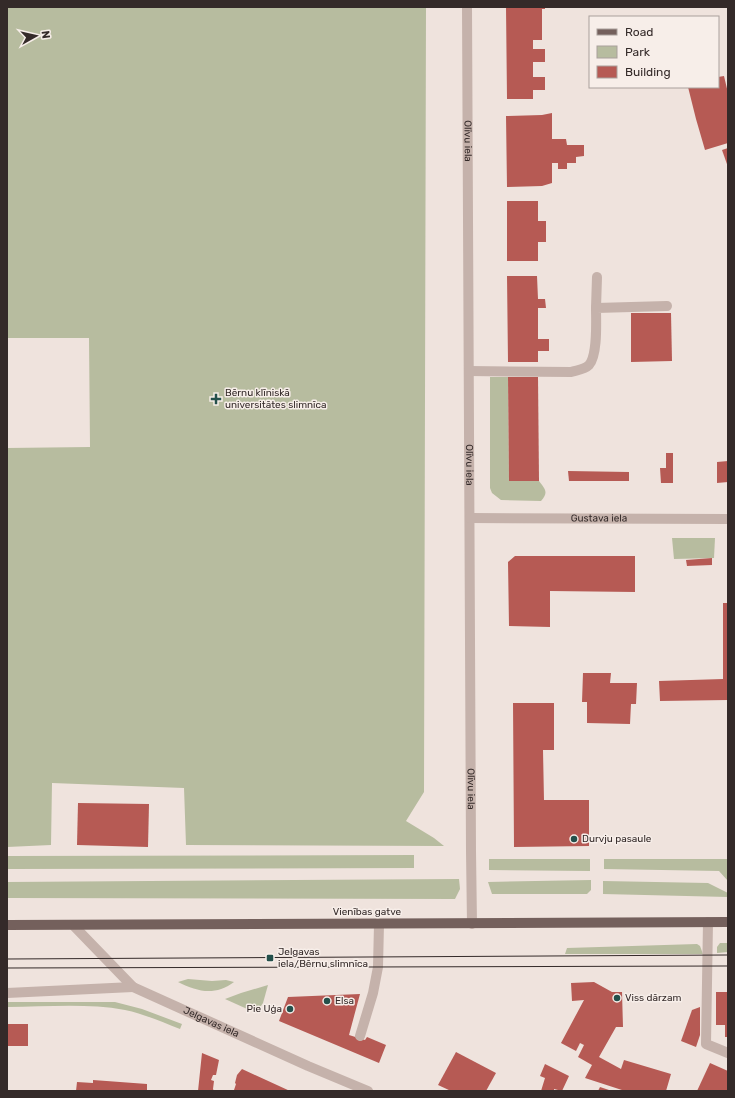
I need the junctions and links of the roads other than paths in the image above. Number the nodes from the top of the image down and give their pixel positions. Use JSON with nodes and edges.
{"nodes":[{"id":1,"x":467,"y":7,"type":"edge"},
{"id":2,"x":597,"y":277,"type":"dead end"},
{"id":3,"x":667,"y":306,"type":"dead end"},
{"id":4,"x":596,"y":308,"type":"junction"},
{"id":5,"x":469,"y":371,"type":"junction"},
{"id":6,"x":470,"y":518,"type":"junction"},
{"id":7,"x":728,"y":519,"type":"edge"},
{"id":8,"x":708,"y":922,"type":"junction"},
{"id":9,"x":728,"y":922,"type":"edge"},
{"id":10,"x":379,"y":924,"type":"junction"},
{"id":11,"x":472,"y":924,"type":"junction"},
{"id":12,"x":7,"y":925,"type":"edge"},
{"id":13,"x":73,"y":925,"type":"junction"},
{"id":14,"x":133,"y":987,"type":"junction"},
{"id":15,"x":7,"y":993,"type":"edge"},
{"id":16,"x":360,"y":1036,"type":"dead end"},
{"id":17,"x":728,"y":1053,"type":"edge"},
{"id":18,"x":368,"y":1091,"type":"edge"}],
"edges":[{"from":1,"to":5,"type":"street","name":"Olīvu iela"},
{"from":2,"to":4,"type":"street"},
{"from":3,"to":4,"type":"street"},
{"from":4,"to":5,"type":"street"},
{"from":5,"to":6,"type":"street","name":"Olīvu iela"},
{"from":6,"to":7,"type":"street","name":"Gustava iela"},
{"from":6,"to":11,"type":"street","name":"Olīvu iela"},
{"from":8,"to":9,"type":"main road","name":"Vienības gatve"},
{"from":8,"to":11,"type":"main road","name":"Vienības gatve"},
{"from":8,"to":17,"type":"street"},
{"from":10,"to":11,"type":"main road","name":"Vienības gatve"},
{"from":10,"to":13,"type":"main road","name":"Vienības gatve"},
{"from":10,"to":16,"type":"street"},
{"from":12,"to":13,"type":"main road","name":"Vienības gatve"},
{"from":13,"to":14,"type":"street","name":"Jelgavas iela"},
{"from":14,"to":15,"type":"street"},
{"from":14,"to":18,"type":"street","name":"Jelgavas iela"}]}
